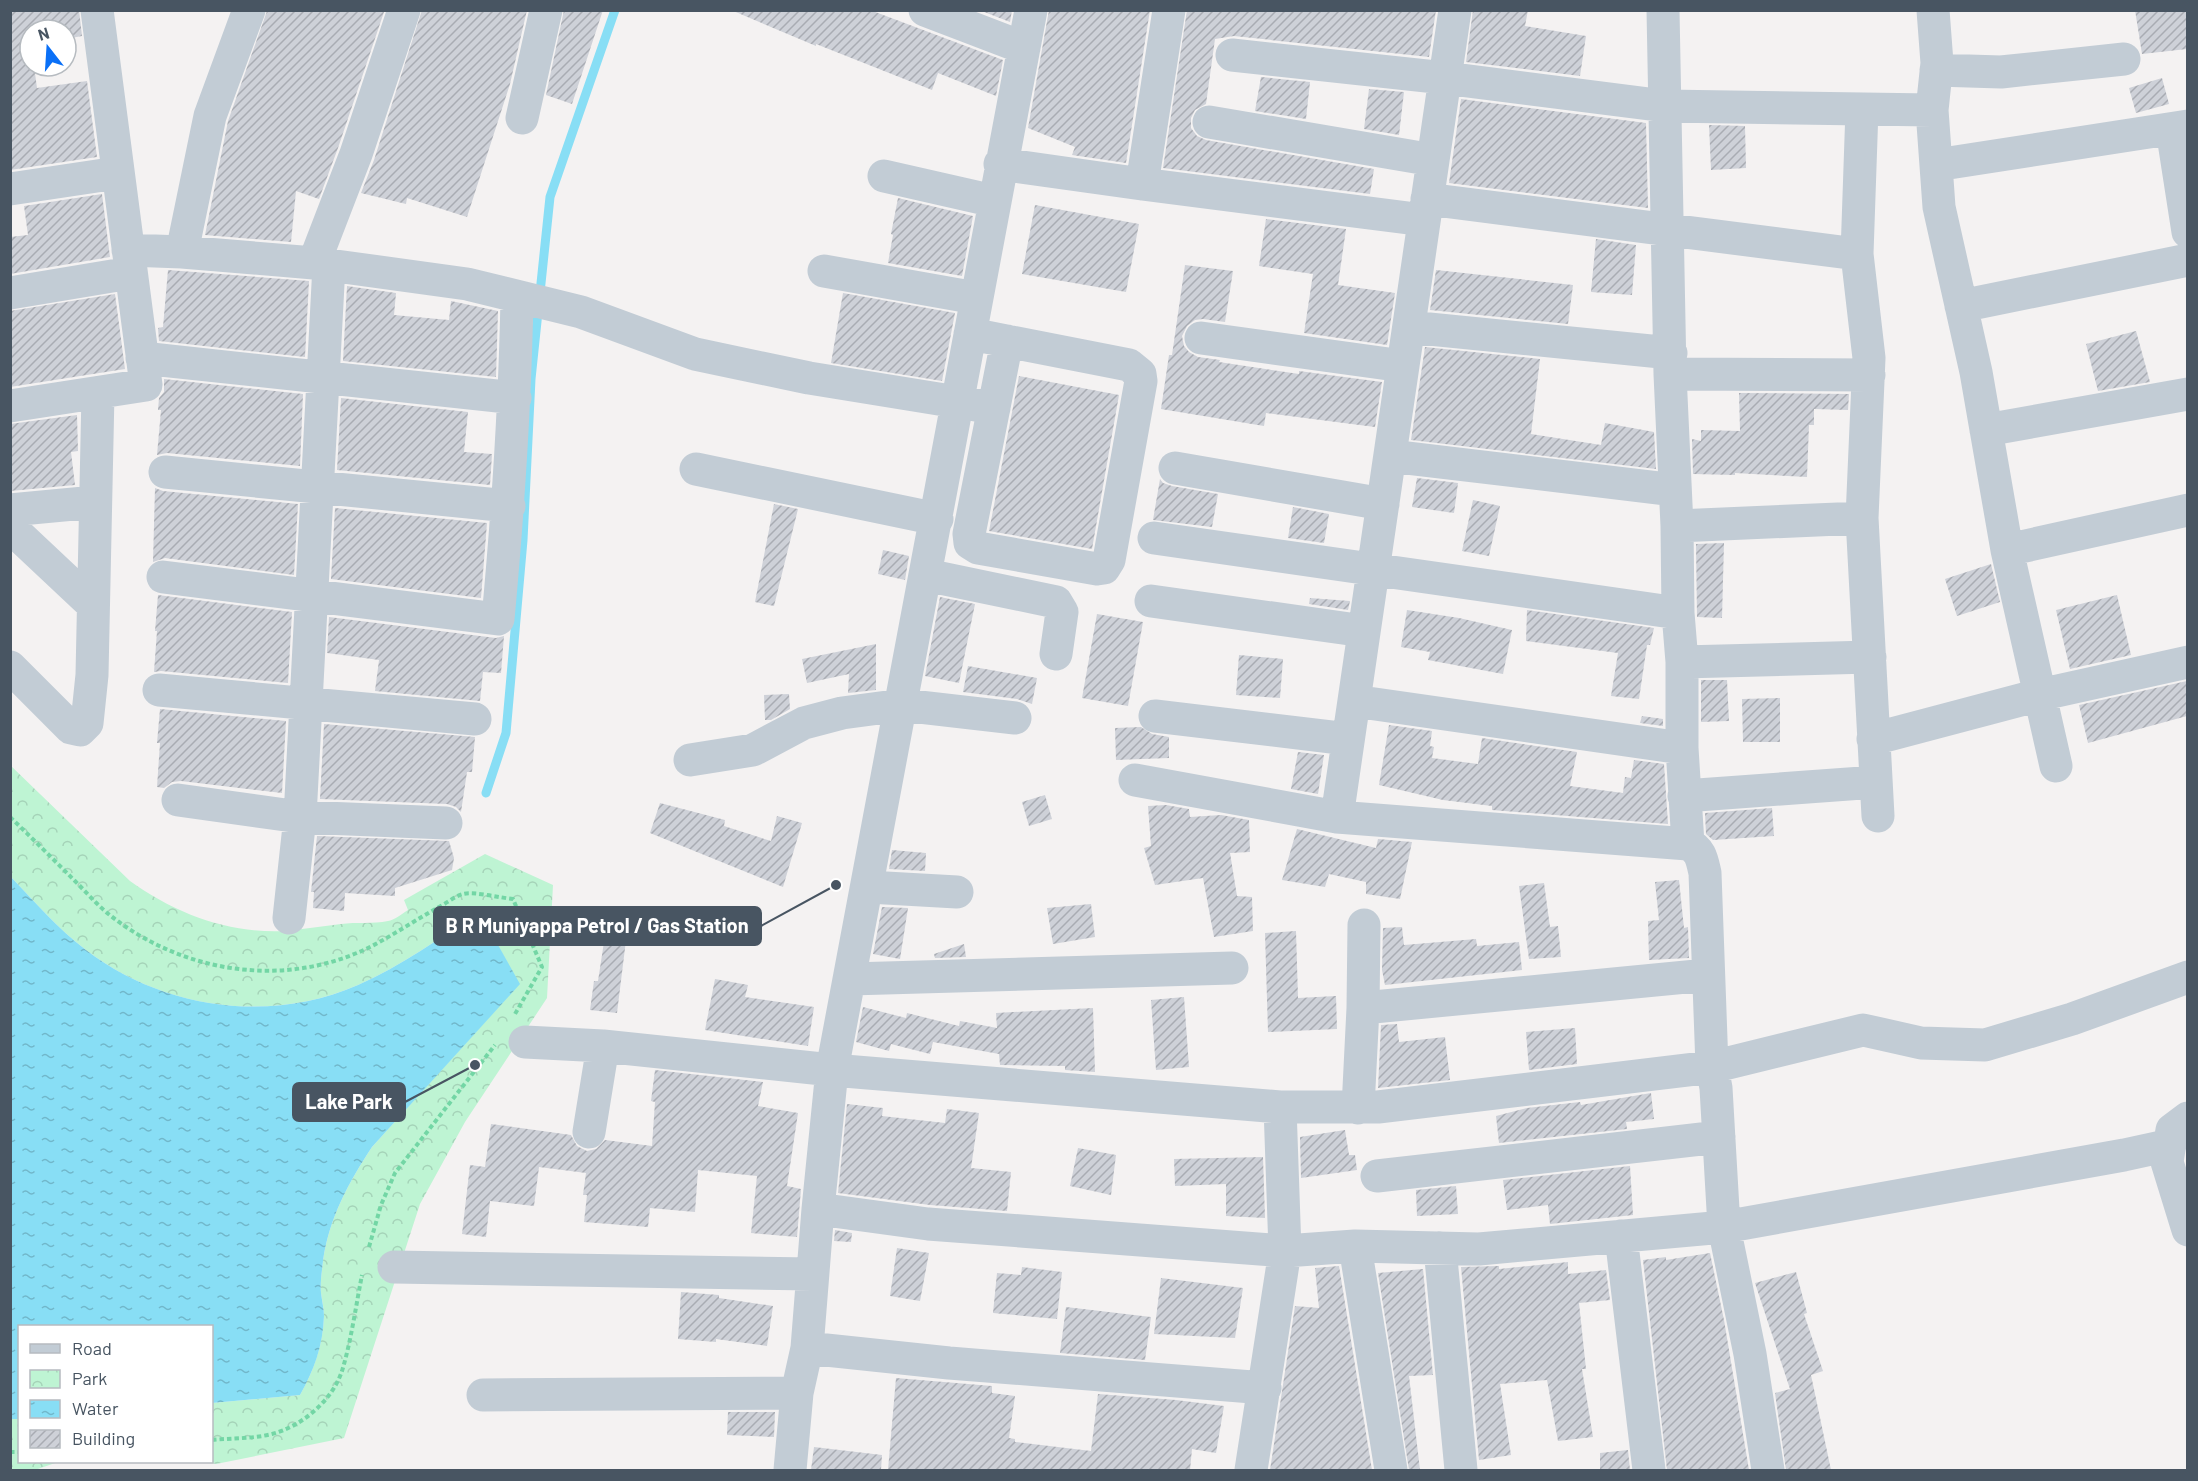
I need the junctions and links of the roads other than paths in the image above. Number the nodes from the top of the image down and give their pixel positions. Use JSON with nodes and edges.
{"nodes":[{"id":1,"x":97,"y":10,"type":"edge"},
{"id":2,"x":249,"y":10,"type":"edge"},
{"id":3,"x":404,"y":10,"type":"edge"},
{"id":4,"x":546,"y":10,"type":"edge"},
{"id":5,"x":925,"y":10,"type":"edge"},
{"id":6,"x":1031,"y":10,"type":"edge"},
{"id":7,"x":1169,"y":10,"type":"edge"},
{"id":8,"x":1455,"y":10,"type":"edge"},
{"id":9,"x":1664,"y":10,"type":"edge"},
{"id":10,"x":1933,"y":10,"type":"edge"},
{"id":11,"x":1024,"y":48,"type":"junction"},
{"id":12,"x":1232,"y":56,"type":"dead end"},
{"id":13,"x":2124,"y":59,"type":"dead end"},
{"id":14,"x":1936,"y":70,"type":"junction"},
{"id":15,"x":1445,"y":78,"type":"junction"},
{"id":16,"x":1665,"y":106,"type":"junction"},
{"id":17,"x":1862,"y":109,"type":"junction"},
{"id":18,"x":1932,"y":110,"type":"junction"},
{"id":19,"x":522,"y":118,"type":"dead end"},
{"id":20,"x":1209,"y":122,"type":"dead end"},
{"id":21,"x":2180,"y":127,"type":"edge"},
{"id":22,"x":1433,"y":160,"type":"junction"},
{"id":23,"x":1000,"y":164,"type":"junction"},
{"id":24,"x":1936,"y":165,"type":"junction"},
{"id":25,"x":117,"y":173,"type":"junction"},
{"id":26,"x":884,"y":176,"type":"dead end"},
{"id":27,"x":1142,"y":184,"type":"junction"},
{"id":28,"x":10,"y":189,"type":"edge"},
{"id":29,"x":994,"y":201,"type":"junction"},
{"id":30,"x":1426,"y":209,"type":"junction"},
{"id":31,"x":1667,"y":229,"type":"junction"},
{"id":32,"x":2187,"y":232,"type":"edge"},
{"id":33,"x":182,"y":252,"type":"junction"},
{"id":34,"x":1857,"y":254,"type":"junction"},
{"id":35,"x":2187,"y":260,"type":"edge"},
{"id":36,"x":129,"y":261,"type":"junction"},
{"id":37,"x":321,"y":264,"type":"junction"},
{"id":38,"x":824,"y":271,"type":"dead end"},
{"id":39,"x":10,"y":293,"type":"edge"},
{"id":40,"x":517,"y":297,"type":"junction"},
{"id":41,"x":976,"y":298,"type":"junction"},
{"id":42,"x":1961,"y":306,"type":"junction"},
{"id":43,"x":1409,"y":327,"type":"junction"},
{"id":44,"x":970,"y":334,"type":"junction"},
{"id":45,"x":1201,"y":338,"type":"dead end"},
{"id":46,"x":1008,"y":341,"type":"junction"},
{"id":47,"x":142,"y":358,"type":"junction"},
{"id":48,"x":1671,"y":363,"type":"junction"},
{"id":49,"x":1403,"y":366,"type":"junction"},
{"id":50,"x":1869,"y":375,"type":"junction"},
{"id":51,"x":323,"y":377,"type":"junction"},
{"id":52,"x":98,"y":393,"type":"junction"},
{"id":53,"x":2187,"y":394,"type":"edge"},
{"id":54,"x":515,"y":398,"type":"junction"},
{"id":55,"x":958,"y":402,"type":"junction"},
{"id":56,"x":10,"y":406,"type":"edge"},
{"id":57,"x":994,"y":408,"type":"junction"},
{"id":58,"x":1986,"y":430,"type":"junction"},
{"id":59,"x":1390,"y":456,"type":"junction"},
{"id":60,"x":1175,"y":468,"type":"dead end"},
{"id":61,"x":696,"y":469,"type":"dead end"},
{"id":62,"x":165,"y":472,"type":"dead end"},
{"id":63,"x":317,"y":487,"type":"junction"},
{"id":64,"x":1675,"y":490,"type":"junction"},
{"id":65,"x":95,"y":502,"type":"junction"},
{"id":66,"x":1383,"y":504,"type":"junction"},
{"id":67,"x":509,"y":506,"type":"junction"},
{"id":68,"x":10,"y":510,"type":"edge"},
{"id":69,"x":2187,"y":510,"type":"edge"},
{"id":70,"x":1862,"y":518,"type":"junction"},
{"id":71,"x":937,"y":519,"type":"junction"},
{"id":72,"x":1677,"y":526,"type":"junction"},
{"id":73,"x":10,"y":527,"type":"edge"},
{"id":74,"x":1154,"y":538,"type":"dead end"},
{"id":75,"x":2007,"y":550,"type":"junction"},
{"id":76,"x":1373,"y":569,"type":"junction"},
{"id":77,"x":926,"y":575,"type":"junction"},
{"id":78,"x":163,"y":577,"type":"dead end"},
{"id":79,"x":311,"y":595,"type":"junction"},
{"id":80,"x":1151,"y":601,"type":"dead end"},
{"id":81,"x":93,"y":605,"type":"junction"},
{"id":82,"x":1678,"y":613,"type":"junction"},
{"id":83,"x":1364,"y":631,"type":"junction"},
{"id":84,"x":1056,"y":654,"type":"dead end"},
{"id":85,"x":1870,"y":657,"type":"junction"},
{"id":86,"x":1682,"y":662,"type":"junction"},
{"id":87,"x":2187,"y":662,"type":"edge"},
{"id":88,"x":10,"y":667,"type":"edge"},
{"id":89,"x":159,"y":690,"type":"dead end"},
{"id":90,"x":2039,"y":695,"type":"junction"},
{"id":91,"x":1353,"y":701,"type":"junction"},
{"id":92,"x":306,"y":703,"type":"junction"},
{"id":93,"x":902,"y":705,"type":"junction"},
{"id":94,"x":1155,"y":716,"type":"dead end"},
{"id":95,"x":1015,"y":718,"type":"dead end"},
{"id":96,"x":475,"y":719,"type":"dead end"},
{"id":97,"x":1348,"y":739,"type":"junction"},
{"id":98,"x":1874,"y":739,"type":"junction"},
{"id":99,"x":1682,"y":748,"type":"junction"},
{"id":100,"x":690,"y":760,"type":"dead end"},
{"id":101,"x":2056,"y":766,"type":"dead end"},
{"id":102,"x":1135,"y":780,"type":"dead end"},
{"id":103,"x":1876,"y":782,"type":"junction"},
{"id":104,"x":1684,"y":796,"type":"junction"},
{"id":105,"x":178,"y":800,"type":"dead end"},
{"id":106,"x":300,"y":816,"type":"junction"},
{"id":107,"x":1878,"y":816,"type":"dead end"},
{"id":108,"x":1337,"y":817,"type":"junction"},
{"id":109,"x":446,"y":823,"type":"dead end"},
{"id":110,"x":1688,"y":844,"type":"junction"},
{"id":111,"x":868,"y":887,"type":"junction"},
{"id":112,"x":957,"y":892,"type":"dead end"},
{"id":113,"x":289,"y":918,"type":"dead end"},
{"id":114,"x":1364,"y":925,"type":"dead end"},
{"id":115,"x":1232,"y":968,"type":"dead end"},
{"id":116,"x":1707,"y":975,"type":"junction"},
{"id":117,"x":2187,"y":977,"type":"edge"},
{"id":118,"x":850,"y":979,"type":"junction"},
{"id":119,"x":1363,"y":1008,"type":"junction"},
{"id":120,"x":512,"y":1034,"type":"road end"},
{"id":121,"x":603,"y":1046,"type":"junction"},
{"id":122,"x":1712,"y":1067,"type":"junction"},
{"id":123,"x":832,"y":1070,"type":"junction"},
{"id":124,"x":1280,"y":1107,"type":"junction"},
{"id":125,"x":1358,"y":1108,"type":"junction"},
{"id":126,"x":2187,"y":1118,"type":"edge"},
{"id":127,"x":589,"y":1132,"type":"dead end"},
{"id":128,"x":1719,"y":1137,"type":"junction"},
{"id":129,"x":2170,"y":1145,"type":"junction"},
{"id":130,"x":1377,"y":1176,"type":"dead end"},
{"id":131,"x":818,"y":1209,"type":"junction"},
{"id":132,"x":2186,"y":1219,"type":"edge"},
{"id":133,"x":1724,"y":1227,"type":"junction"},
{"id":134,"x":1621,"y":1236,"type":"junction"},
{"id":135,"x":1355,"y":1246,"type":"junction"},
{"id":136,"x":1440,"y":1248,"type":"junction"},
{"id":137,"x":1284,"y":1251,"type":"junction"},
{"id":138,"x":381,"y":1259,"type":"road end"},
{"id":139,"x":812,"y":1274,"type":"junction"},
{"id":140,"x":807,"y":1348,"type":"junction"},
{"id":141,"x":1265,"y":1388,"type":"junction"},
{"id":142,"x":797,"y":1393,"type":"junction"},
{"id":143,"x":483,"y":1395,"type":"dead end"},
{"id":144,"x":790,"y":1470,"type":"edge"},
{"id":145,"x":1251,"y":1470,"type":"edge"},
{"id":146,"x":1391,"y":1470,"type":"edge"},
{"id":147,"x":1461,"y":1470,"type":"edge"},
{"id":148,"x":1649,"y":1470,"type":"edge"},
{"id":149,"x":1768,"y":1470,"type":"edge"}],
"edges":[{"from":1,"to":25,"type":"street"},
{"from":2,"to":33,"type":"street"},
{"from":3,"to":37,"type":"street"},
{"from":4,"to":19,"type":"street"},
{"from":5,"to":11,"type":"street"},
{"from":6,"to":11,"type":"street"},
{"from":7,"to":27,"type":"street"},
{"from":8,"to":15,"type":"street"},
{"from":9,"to":16,"type":"street"},
{"from":10,"to":14,"type":"street"},
{"from":11,"to":23,"type":"street"},
{"from":12,"to":15,"type":"street"},
{"from":13,"to":14,"type":"street"},
{"from":14,"to":18,"type":"street"},
{"from":15,"to":16,"type":"street"},
{"from":15,"to":22,"type":"street"},
{"from":16,"to":17,"type":"street"},
{"from":16,"to":31,"type":"street"},
{"from":17,"to":18,"type":"street"},
{"from":17,"to":34,"type":"street"},
{"from":18,"to":24,"type":"street"},
{"from":20,"to":22,"type":"street"},
{"from":21,"to":24,"type":"street"},
{"from":21,"to":32,"type":"street"},
{"from":22,"to":30,"type":"street"},
{"from":23,"to":27,"type":"street"},
{"from":23,"to":29,"type":"street"},
{"from":24,"to":42,"type":"street"},
{"from":25,"to":28,"type":"street"},
{"from":25,"to":36,"type":"street"},
{"from":26,"to":29,"type":"street"},
{"from":27,"to":30,"type":"street"},
{"from":29,"to":41,"type":"street"},
{"from":30,"to":31,"type":"street"},
{"from":30,"to":43,"type":"street"},
{"from":31,"to":34,"type":"street"},
{"from":31,"to":48,"type":"street"},
{"from":33,"to":36,"type":"street"},
{"from":33,"to":37,"type":"street"},
{"from":34,"to":50,"type":"street"},
{"from":35,"to":42,"type":"street"},
{"from":36,"to":39,"type":"street"},
{"from":36,"to":47,"type":"street"},
{"from":37,"to":40,"type":"street"},
{"from":37,"to":51,"type":"street"},
{"from":38,"to":41,"type":"street"},
{"from":40,"to":54,"type":"street"},
{"from":40,"to":55,"type":"street"},
{"from":41,"to":44,"type":"street"},
{"from":42,"to":58,"type":"street"},
{"from":43,"to":48,"type":"street"},
{"from":43,"to":49,"type":"street"},
{"from":44,"to":46,"type":"street"},
{"from":44,"to":55,"type":"street"},
{"from":45,"to":49,"type":"street"},
{"from":46,"to":57,"type":"street"},
{"from":46,"to":57,"type":"street"},
{"from":47,"to":51,"type":"street"},
{"from":47,"to":52,"type":"street"},
{"from":48,"to":50,"type":"street"},
{"from":48,"to":64,"type":"street"},
{"from":49,"to":59,"type":"street"},
{"from":50,"to":70,"type":"street"},
{"from":51,"to":54,"type":"street"},
{"from":51,"to":63,"type":"street"},
{"from":52,"to":56,"type":"street"},
{"from":52,"to":65,"type":"street"},
{"from":53,"to":58,"type":"street"},
{"from":54,"to":67,"type":"street"},
{"from":55,"to":57,"type":"street"},
{"from":55,"to":71,"type":"street"},
{"from":58,"to":75,"type":"street"},
{"from":59,"to":64,"type":"street"},
{"from":59,"to":66,"type":"street"},
{"from":60,"to":66,"type":"street"},
{"from":61,"to":71,"type":"street"},
{"from":62,"to":63,"type":"street"},
{"from":63,"to":67,"type":"street"},
{"from":63,"to":79,"type":"street"},
{"from":64,"to":72,"type":"street"},
{"from":65,"to":68,"type":"street"},
{"from":65,"to":81,"type":"street"},
{"from":66,"to":76,"type":"street"},
{"from":67,"to":79,"type":"street"},
{"from":69,"to":75,"type":"street"},
{"from":70,"to":72,"type":"street"},
{"from":70,"to":85,"type":"street"},
{"from":71,"to":77,"type":"street"},
{"from":72,"to":82,"type":"street"},
{"from":73,"to":81,"type":"street"},
{"from":74,"to":76,"type":"street"},
{"from":75,"to":90,"type":"street"},
{"from":76,"to":82,"type":"street"},
{"from":76,"to":83,"type":"street"},
{"from":77,"to":84,"type":"street"},
{"from":77,"to":93,"type":"street"},
{"from":78,"to":79,"type":"street"},
{"from":79,"to":92,"type":"street"},
{"from":80,"to":83,"type":"street"},
{"from":81,"to":88,"type":"street"},
{"from":82,"to":86,"type":"street"},
{"from":83,"to":91,"type":"street"},
{"from":85,"to":86,"type":"street"},
{"from":85,"to":98,"type":"street"},
{"from":86,"to":99,"type":"street"},
{"from":87,"to":90,"type":"street"},
{"from":89,"to":92,"type":"street"},
{"from":90,"to":98,"type":"street"},
{"from":90,"to":101,"type":"street"},
{"from":91,"to":97,"type":"street"},
{"from":91,"to":99,"type":"street"},
{"from":92,"to":96,"type":"street"},
{"from":92,"to":106,"type":"street"},
{"from":93,"to":95,"type":"street"},
{"from":93,"to":100,"type":"street"},
{"from":93,"to":111,"type":"street"},
{"from":94,"to":97,"type":"street"},
{"from":97,"to":108,"type":"street"},
{"from":98,"to":103,"type":"street"},
{"from":99,"to":104,"type":"street"},
{"from":102,"to":108,"type":"street"},
{"from":103,"to":104,"type":"street"},
{"from":103,"to":107,"type":"street"},
{"from":104,"to":110,"type":"street"},
{"from":105,"to":106,"type":"street"},
{"from":106,"to":109,"type":"street"},
{"from":106,"to":113,"type":"street"},
{"from":108,"to":110,"type":"street"},
{"from":110,"to":116,"type":"street"},
{"from":111,"to":112,"type":"street"},
{"from":111,"to":118,"type":"street"},
{"from":114,"to":119,"type":"street"},
{"from":115,"to":118,"type":"street"},
{"from":116,"to":119,"type":"street"},
{"from":116,"to":122,"type":"street"},
{"from":117,"to":122,"type":"street"},
{"from":118,"to":123,"type":"street"},
{"from":119,"to":125,"type":"street"},
{"from":120,"to":121,"type":"street"},
{"from":121,"to":123,"type":"street"},
{"from":121,"to":127,"type":"street"},
{"from":122,"to":125,"type":"street"},
{"from":122,"to":128,"type":"street"},
{"from":123,"to":124,"type":"street"},
{"from":123,"to":131,"type":"street"},
{"from":124,"to":125,"type":"street"},
{"from":124,"to":137,"type":"street"},
{"from":126,"to":129,"type":"street"},
{"from":128,"to":130,"type":"street"},
{"from":128,"to":133,"type":"street"},
{"from":129,"to":132,"type":"street"},
{"from":129,"to":133,"type":"street"},
{"from":131,"to":137,"type":"street"},
{"from":131,"to":139,"type":"street"},
{"from":133,"to":134,"type":"street"},
{"from":133,"to":149,"type":"street"},
{"from":134,"to":136,"type":"street"},
{"from":134,"to":148,"type":"street"},
{"from":135,"to":136,"type":"street"},
{"from":135,"to":137,"type":"street"},
{"from":135,"to":146,"type":"street"},
{"from":136,"to":147,"type":"street"},
{"from":137,"to":141,"type":"street"},
{"from":138,"to":139,"type":"street"},
{"from":139,"to":140,"type":"street"},
{"from":140,"to":141,"type":"street"},
{"from":140,"to":142,"type":"street"},
{"from":141,"to":145,"type":"street"},
{"from":142,"to":143,"type":"street"},
{"from":142,"to":144,"type":"street"}]}
